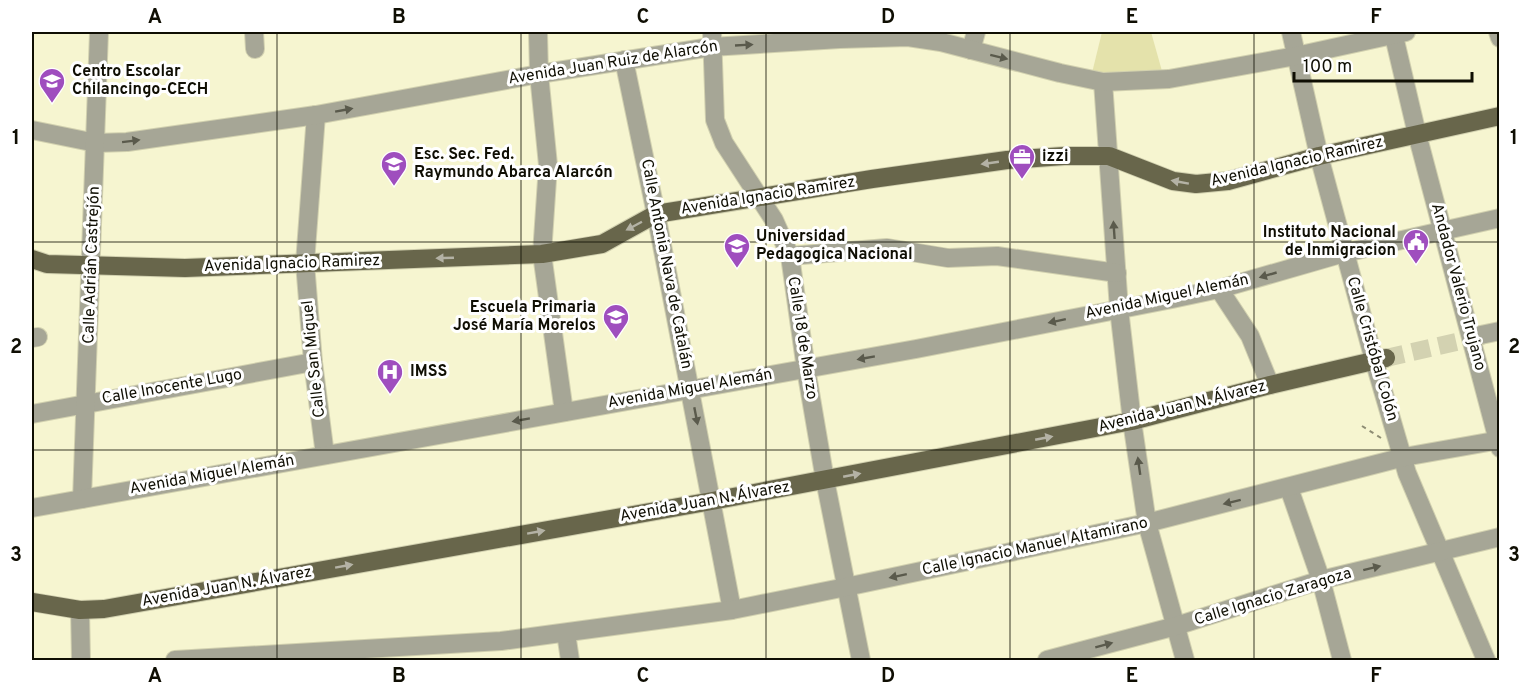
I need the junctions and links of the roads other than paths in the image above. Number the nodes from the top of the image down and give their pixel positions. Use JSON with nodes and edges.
{"nodes":[{"id":1,"x":99,"y":32,"type":"edge"},
{"id":2,"x":538,"y":32,"type":"edge"},
{"id":3,"x":976,"y":32,"type":"edge"},
{"id":4,"x":1291,"y":32,"type":"edge"},
{"id":5,"x":1397,"y":32,"type":"edge"},
{"id":6,"x":1498,"y":32,"type":"edge"},
{"id":7,"x":907,"y":34,"type":"edge"},
{"id":8,"x":1500,"y":38,"type":"edge"},
{"id":9,"x":712,"y":39,"type":"edge"},
{"id":10,"x":970,"y":50,"type":"junction"},
{"id":11,"x":1296,"y":56,"type":"junction"},
{"id":12,"x":624,"y":60,"type":"junction"},
{"id":13,"x":539,"y":74,"type":"junction"},
{"id":14,"x":1103,"y":82,"type":"junction"},
{"id":15,"x":316,"y":115,"type":"junction"},
{"id":16,"x":1500,"y":116,"type":"edge"},
{"id":17,"x":32,"y":130,"type":"edge"},
{"id":18,"x":1417,"y":134,"type":"junction"},
{"id":19,"x":96,"y":143,"type":"junction"},
{"id":20,"x":1109,"y":156,"type":"junction"},
{"id":21,"x":1319,"y":156,"type":"junction"},
{"id":22,"x":759,"y":199,"type":"junction"},
{"id":23,"x":656,"y":214,"type":"junction"},
{"id":24,"x":1500,"y":218,"type":"edge"},
{"id":25,"x":1443,"y":231,"type":"junction"},
{"id":26,"x":1344,"y":253,"type":"junction"},
{"id":27,"x":542,"y":254,"type":"junction"},
{"id":28,"x":790,"y":256,"type":"junction"},
{"id":29,"x":37,"y":263,"type":"edge"},
{"id":30,"x":305,"y":263,"type":"junction"},
{"id":31,"x":92,"y":265,"type":"junction"},
{"id":32,"x":1117,"y":273,"type":"junction"},
{"id":33,"x":1219,"y":288,"type":"junction"},
{"id":34,"x":1119,"y":309,"type":"junction"},
{"id":35,"x":1500,"y":331,"type":"edge"},
{"id":36,"x":1471,"y":337,"type":"junction"},
{"id":37,"x":1380,"y":359,"type":"junction"},
{"id":38,"x":313,"y":362,"type":"junction"},
{"id":39,"x":806,"y":369,"type":"junction"},
{"id":40,"x":1270,"y":385,"type":"junction"},
{"id":41,"x":690,"y":389,"type":"junction"},
{"id":42,"x":86,"y":403,"type":"junction"},
{"id":43,"x":564,"y":412,"type":"junction"},
{"id":44,"x":32,"y":414,"type":"edge"},
{"id":45,"x":1132,"y":421,"type":"junction"},
{"id":46,"x":1499,"y":442,"type":"edge"},
{"id":47,"x":325,"y":455,"type":"junction"},
{"id":48,"x":1404,"y":457,"type":"junction"},
{"id":49,"x":825,"y":480,"type":"junction"},
{"id":50,"x":1289,"y":488,"type":"junction"},
{"id":51,"x":82,"y":499,"type":"junction"},
{"id":52,"x":712,"y":501,"type":"junction"},
{"id":53,"x":32,"y":508,"type":"edge"},
{"id":54,"x":1147,"y":523,"type":"junction"},
{"id":55,"x":1500,"y":537,"type":"edge"},
{"id":56,"x":1440,"y":551,"type":"junction"},
{"id":57,"x":1321,"y":580,"type":"junction"},
{"id":58,"x":846,"y":587,"type":"junction"},
{"id":59,"x":32,"y":602,"type":"edge"},
{"id":60,"x":80,"y":610,"type":"junction"},
{"id":61,"x":732,"y":610,"type":"junction"},
{"id":62,"x":1176,"y":626,"type":"junction"},
{"id":63,"x":566,"y":633,"type":"junction"},
{"id":64,"x":81,"y":660,"type":"edge"},
{"id":65,"x":175,"y":660,"type":"edge"},
{"id":66,"x":570,"y":660,"type":"edge"},
{"id":67,"x":861,"y":660,"type":"edge"},
{"id":68,"x":1047,"y":660,"type":"edge"},
{"id":69,"x":1185,"y":660,"type":"edge"},
{"id":70,"x":1342,"y":660,"type":"edge"},
{"id":71,"x":1486,"y":660,"type":"edge"}],
"edges":[{"from":1,"to":19,"type":"street","name":"Calle Adrián Castrejón"},
{"from":2,"to":13,"type":"street"},
{"from":3,"to":10,"type":"street"},
{"from":4,"to":11,"type":"street","name":"Calle Cristóbal Colón"},
{"from":5,"to":11,"type":"street","name":"Avenida Juan Ruiz de Alarcón"},
{"from":5,"to":18,"type":"street","name":"Andador Valerio Trujano"},
{"from":6,"to":8,"type":"street"},
{"from":9,"to":7,"type":"street","name":"Avenida Juan Ruiz de Alarcón","one_way":true},
{"from":7,"to":10,"type":"street","name":"Avenida Juan Ruiz de Alarcón"},
{"from":9,"to":12,"type":"street","name":"Avenida Juan Ruiz de Alarcón"},
{"from":9,"to":22,"type":"street","name":"Calle 18 de Marzo"},
{"from":10,"to":14,"type":"street","name":"Avenida Juan Ruiz de Alarcón","one_way":true},
{"from":11,"to":14,"type":"street","name":"Avenida Juan Ruiz de Alarcón"},
{"from":11,"to":21,"type":"street","name":"Calle Cristóbal Colón"},
{"from":12,"to":13,"type":"street","name":"Avenida Juan Ruiz de Alarcón"},
{"from":12,"to":23,"type":"street","name":"Calle Antonia Nava de Catalán"},
{"from":15,"to":13,"type":"street","name":"Avenida Juan Ruiz de Alarcón","one_way":true},
{"from":13,"to":27,"type":"street"},
{"from":14,"to":20,"type":"street"},
{"from":19,"to":15,"type":"street","name":"Avenida Juan Ruiz de Alarcón","one_way":true},
{"from":15,"to":30,"type":"street","name":"Calle San Miguel"},
{"from":16,"to":18,"type":"main road","name":"Avenida Ignacio Ramirez"},
{"from":17,"to":19,"type":"street","name":"Avenida Juan Ruiz de Alarcón"},
{"from":18,"to":21,"type":"main road","name":"Avenida Ignacio Ramirez"},
{"from":18,"to":25,"type":"street","name":"Andador Valerio Trujano"},
{"from":19,"to":31,"type":"street","name":"Calle Adrián Castrejón"},
{"from":21,"to":20,"type":"main road","name":"Avenida Ignacio Ramirez","one_way":true},
{"from":20,"to":22,"type":"main road","name":"Avenida Ignacio Ramirez","one_way":true},
{"from":32,"to":20,"type":"street","one_way":true},
{"from":21,"to":26,"type":"street","name":"Calle Cristóbal Colón"},
{"from":22,"to":23,"type":"main road","name":"Avenida Ignacio Ramirez"},
{"from":22,"to":28,"type":"street","name":"Calle 18 de Marzo"},
{"from":23,"to":27,"type":"main road","name":"Avenida Ignacio Ramirez","one_way":true},
{"from":23,"to":41,"type":"street","name":"Calle Antonia Nava de Catalán"},
{"from":24,"to":25,"type":"street","name":"Avenida Miguel Alemán"},
{"from":25,"to":26,"type":"street","name":"Avenida Miguel Alemán"},
{"from":25,"to":36,"type":"street","name":"Andador Valerio Trujano"},
{"from":26,"to":33,"type":"street","name":"Avenida Miguel Alemán","one_way":true},
{"from":26,"to":37,"type":"street","name":"Calle Cristóbal Colón"},
{"from":27,"to":30,"type":"main road","name":"Avenida Ignacio Ramirez","one_way":true},
{"from":27,"to":43,"type":"street"},
{"from":28,"to":32,"type":"street"},
{"from":28,"to":39,"type":"street","name":"Calle 18 de Marzo"},
{"from":29,"to":31,"type":"main road","name":"Avenida Ignacio Ramirez"},
{"from":30,"to":31,"type":"main road","name":"Avenida Ignacio Ramirez"},
{"from":30,"to":38,"type":"street","name":"Calle San Miguel"},
{"from":31,"to":42,"type":"street","name":"Calle Adrián Castrejón"},
{"from":32,"to":34,"type":"street"},
{"from":33,"to":34,"type":"street","name":"Avenida Miguel Alemán"},
{"from":33,"to":40,"type":"street"},
{"from":34,"to":39,"type":"street","name":"Avenida Miguel Alemán","one_way":true},
{"from":34,"to":45,"type":"street"},
{"from":35,"to":36,"type":"street"},
{"from":36,"to":46,"type":"street","name":"Andador Valerio Trujano"},
{"from":37,"to":40,"type":"main road","name":"Avenida Juan N. Álvarez"},
{"from":37,"to":48,"type":"street","name":"Calle Cristóbal Colón"},
{"from":38,"to":42,"type":"street","name":"Calle Inocente Lugo"},
{"from":38,"to":47,"type":"street","name":"Calle San Miguel"},
{"from":39,"to":41,"type":"street","name":"Avenida Miguel Alemán"},
{"from":39,"to":49,"type":"street","name":"Calle 18 de Marzo"},
{"from":40,"to":45,"type":"main road","name":"Avenida Juan N. Álvarez"},
{"from":41,"to":43,"type":"street","name":"Avenida Miguel Alemán"},
{"from":41,"to":52,"type":"street","name":"Calle Antonia Nava de Catalán","one_way":true},
{"from":42,"to":44,"type":"street","name":"Calle Inocente Lugo"},
{"from":42,"to":51,"type":"street","name":"Calle Adrián Castrejón"},
{"from":43,"to":47,"type":"street","name":"Avenida Miguel Alemán","one_way":true},
{"from":49,"to":45,"type":"main road","name":"Avenida Juan N. Álvarez","one_way":true},
{"from":54,"to":45,"type":"street","one_way":true},
{"from":46,"to":48,"type":"street","name":"Calle Ignacio Manuel Altamirano"},
{"from":47,"to":51,"type":"street","name":"Avenida Miguel Alemán"},
{"from":48,"to":50,"type":"street","name":"Calle Ignacio Manuel Altamirano"},
{"from":48,"to":56,"type":"street","name":"Calle Cristóbal Colón"},
{"from":49,"to":52,"type":"main road","name":"Avenida Juan N. Álvarez"},
{"from":49,"to":58,"type":"street","name":"Calle 18 de Marzo"},
{"from":50,"to":54,"type":"street","name":"Calle Ignacio Manuel Altamirano","one_way":true},
{"from":50,"to":57,"type":"street"},
{"from":51,"to":53,"type":"street","name":"Avenida Miguel Alemán"},
{"from":60,"to":52,"type":"main road","name":"Avenida Juan N. Álvarez","one_way":true},
{"from":52,"to":61,"type":"street","name":"Calle Antonia Nava de Catalán"},
{"from":54,"to":58,"type":"street","name":"Calle Ignacio Manuel Altamirano","one_way":true},
{"from":54,"to":62,"type":"street"},
{"from":55,"to":56,"type":"street","name":"Calle Ignacio Zaragoza"},
{"from":57,"to":56,"type":"street","name":"Calle Ignacio Zaragoza","one_way":true},
{"from":56,"to":71,"type":"street","name":"Calle Cristóbal Colón"},
{"from":57,"to":62,"type":"street","name":"Calle Ignacio Zaragoza"},
{"from":57,"to":70,"type":"street"},
{"from":58,"to":61,"type":"street","name":"Calle Ignacio Manuel Altamirano"},
{"from":58,"to":67,"type":"street","name":"Calle 18 de Marzo"},
{"from":59,"to":60,"type":"main road","name":"Avenida Juan N. Álvarez"},
{"from":60,"to":64,"type":"street"},
{"from":61,"to":63,"type":"street","name":"Calle Ignacio Manuel Altamirano"},
{"from":68,"to":62,"type":"street","name":"Calle Ignacio Zaragoza","one_way":true},
{"from":62,"to":69,"type":"street"},
{"from":63,"to":65,"type":"street","name":"Calle Ignacio Manuel Altamirano"},
{"from":63,"to":66,"type":"street"}]}
